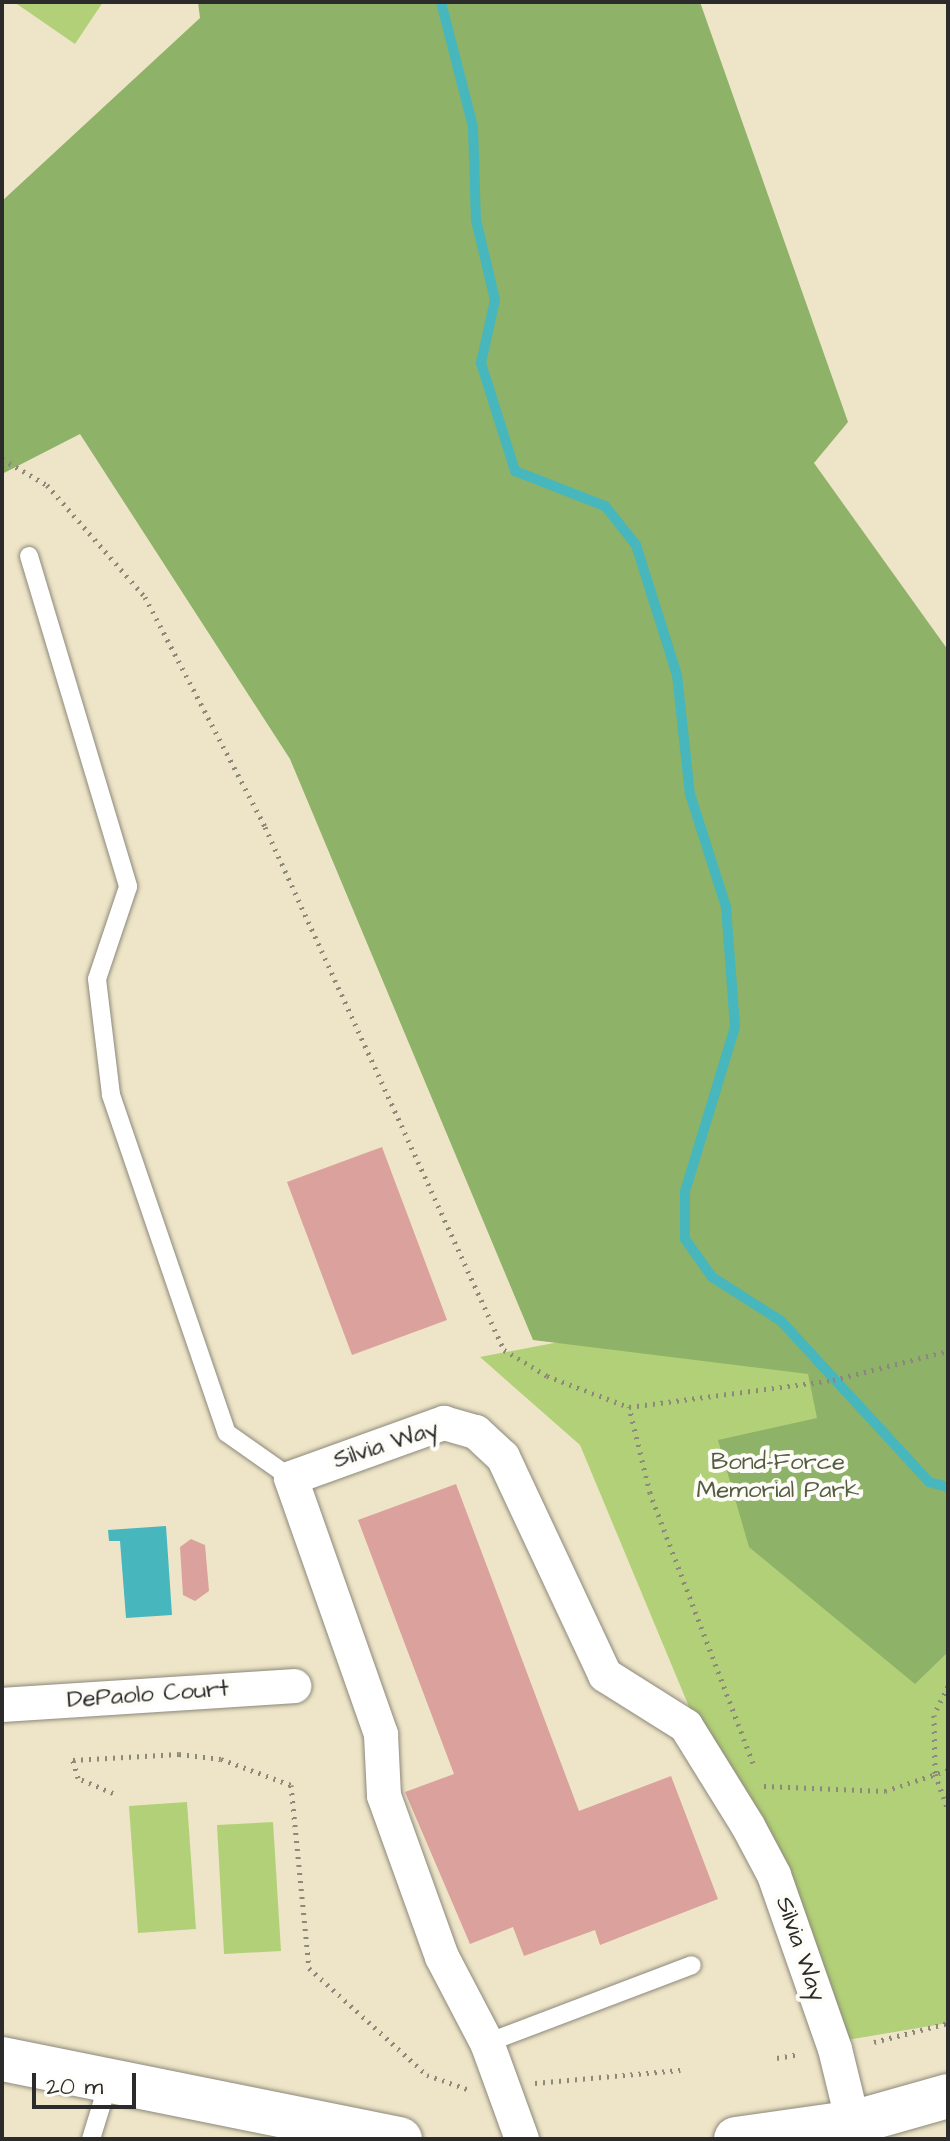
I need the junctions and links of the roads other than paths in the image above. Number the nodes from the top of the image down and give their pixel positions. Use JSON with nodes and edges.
{"nodes":[{"id":1,"x":29,"y":556,"type":"dead end"},
{"id":2,"x":291,"y":1478,"type":"junction"},
{"id":3,"x":294,"y":1686,"type":"dead end"},
{"id":4,"x":2,"y":1705,"type":"edge"},
{"id":5,"x":692,"y":1965,"type":"dead end"},
{"id":6,"x":487,"y":2043,"type":"junction"},
{"id":7,"x":2,"y":2059,"type":"edge"},
{"id":8,"x":108,"y":2084,"type":"junction"},
{"id":9,"x":948,"y":2096,"type":"edge"},
{"id":10,"x":861,"y":2133,"type":"edge"},
{"id":11,"x":91,"y":2139,"type":"edge"},
{"id":12,"x":400,"y":2139,"type":"edge"},
{"id":13,"x":522,"y":2139,"type":"edge"},
{"id":14,"x":736,"y":2139,"type":"edge"}],
"edges":[{"from":1,"to":2,"type":"lane"},
{"from":2,"to":6,"type":"street"},
{"from":2,"to":10,"type":"street","name":"Silvia Way"},
{"from":3,"to":4,"type":"street","name":"DePaolo Court"},
{"from":5,"to":6,"type":"lane"},
{"from":6,"to":13,"type":"street"},
{"from":7,"to":8,"type":"main road"},
{"from":8,"to":11,"type":"lane"},
{"from":8,"to":12,"type":"main road"},
{"from":9,"to":10,"type":"main road"},
{"from":10,"to":14,"type":"main road"}]}
